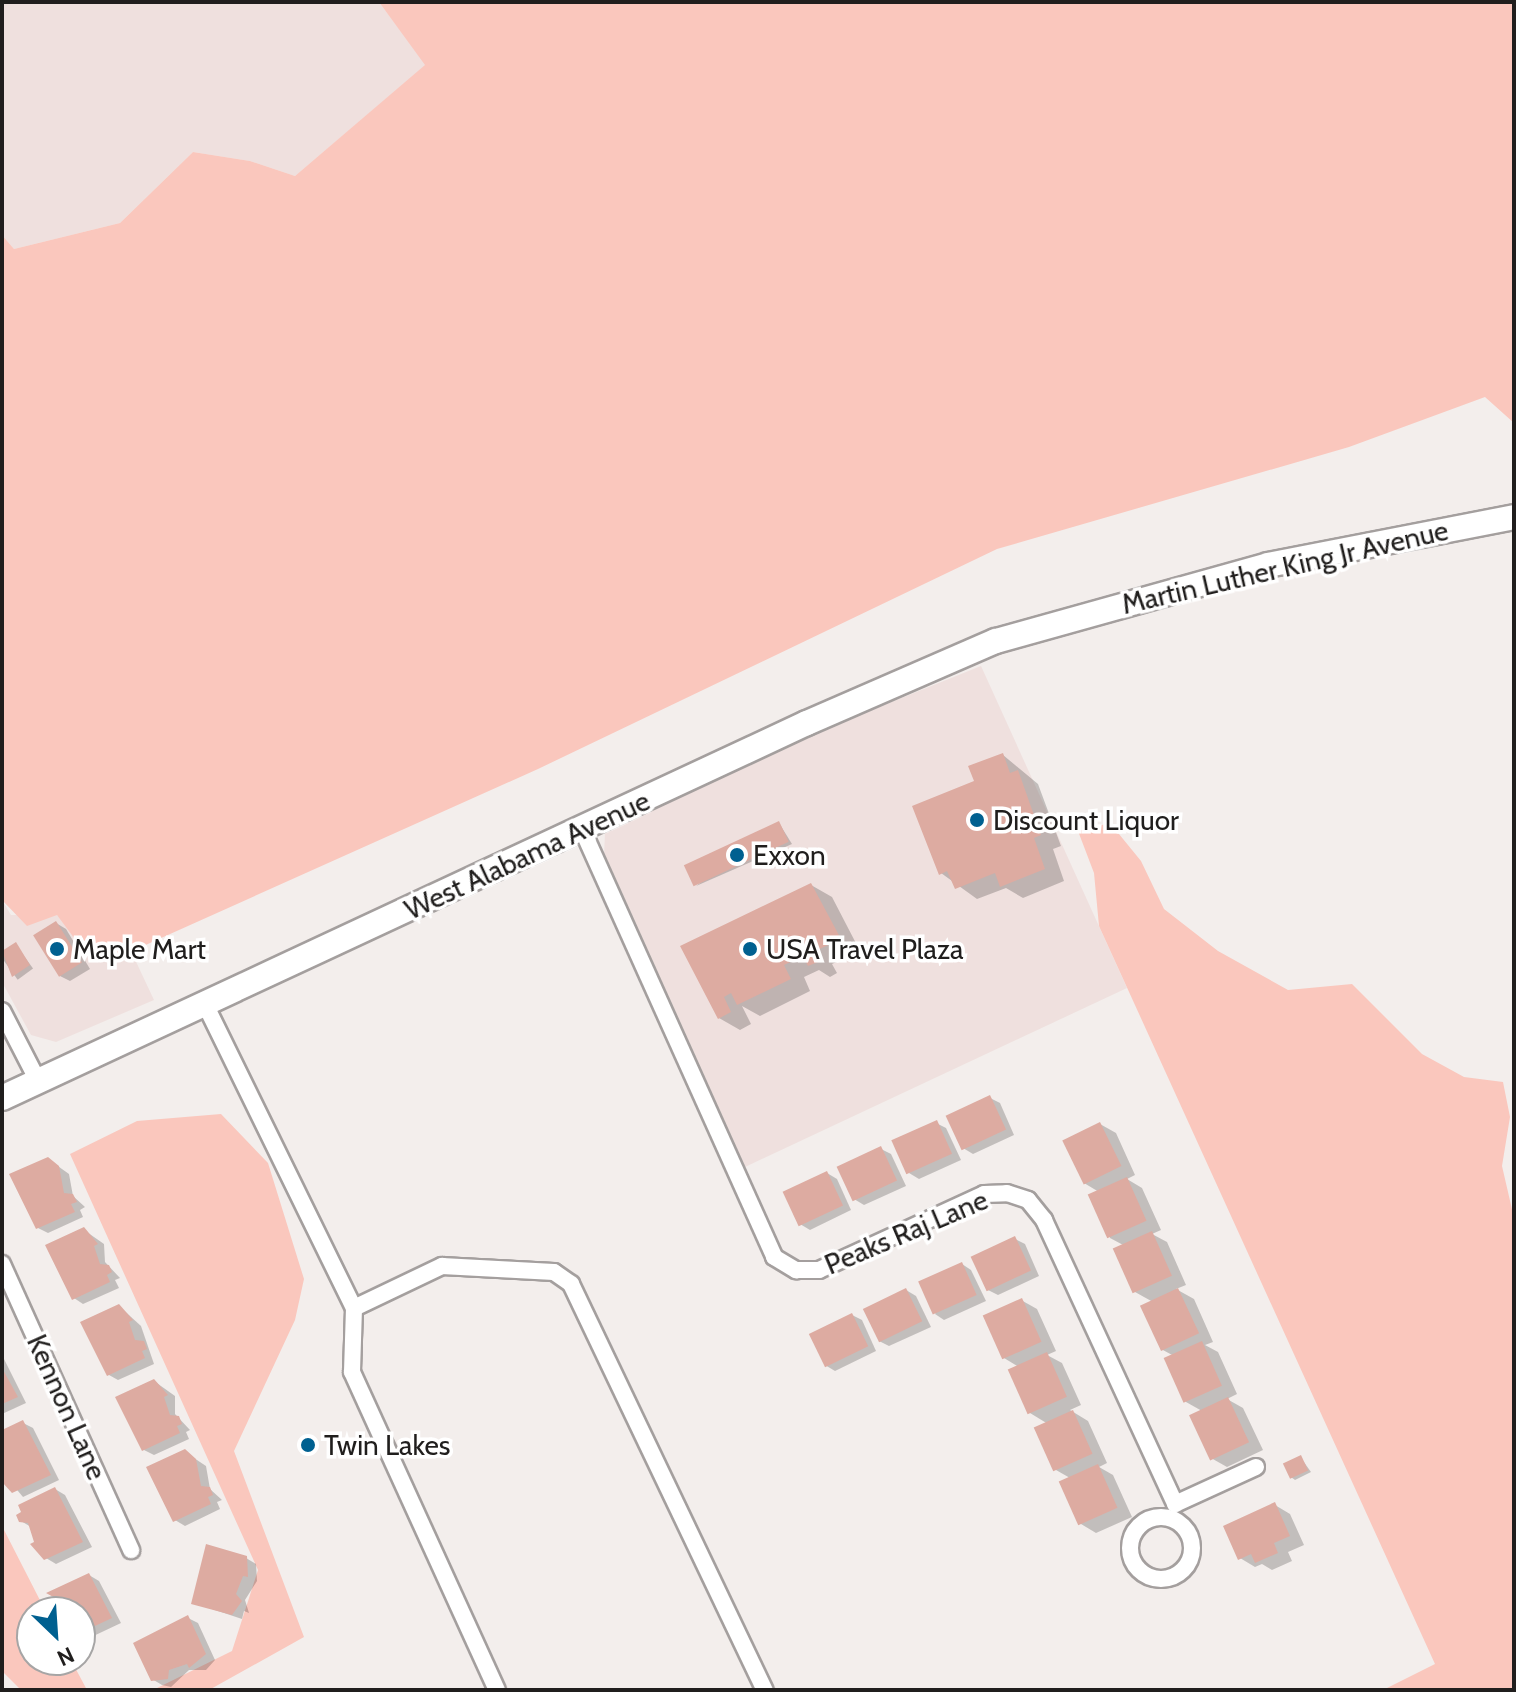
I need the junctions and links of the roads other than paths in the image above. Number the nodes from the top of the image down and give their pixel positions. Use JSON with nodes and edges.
{"nodes":[{"id":1,"x":1514,"y":517,"type":"edge"},
{"id":2,"x":1057,"y":623,"type":"joint"},
{"id":3,"x":582,"y":829,"type":"junction"},
{"id":4,"x":205,"y":1004,"type":"junction"},
{"id":5,"x":2,"y":1011,"type":"edge"},
{"id":6,"x":38,"y":1081,"type":"junction"},
{"id":7,"x":2,"y":1098,"type":"edge"},
{"id":8,"x":2,"y":1264,"type":"edge"},
{"id":9,"x":354,"y":1308,"type":"junction"},
{"id":10,"x":1256,"y":1467,"type":"dead end"},
{"id":11,"x":131,"y":1550,"type":"dead end"},
{"id":12,"x":492,"y":1688,"type":"edge"},
{"id":13,"x":765,"y":1690,"type":"edge"}],
"edges":[{"from":1,"to":2,"type":"main road","name":"Martin Luther King Jr Avenue"},
{"from":2,"to":3,"type":"main road","name":"West Alabama Avenue"},
{"from":3,"to":4,"type":"main road","name":"West Alabama Avenue"},
{"from":3,"to":10,"type":"street","name":"Peaks Raj Lane"},
{"from":4,"to":6,"type":"main road","name":"West Alabama Avenue"},
{"from":4,"to":9,"type":"street"},
{"from":5,"to":6,"type":"street"},
{"from":6,"to":7,"type":"main road","name":"West Alabama Avenue"},
{"from":8,"to":11,"type":"street","name":"Kennon Lane"},
{"from":9,"to":12,"type":"street"},
{"from":9,"to":13,"type":"street"}]}
